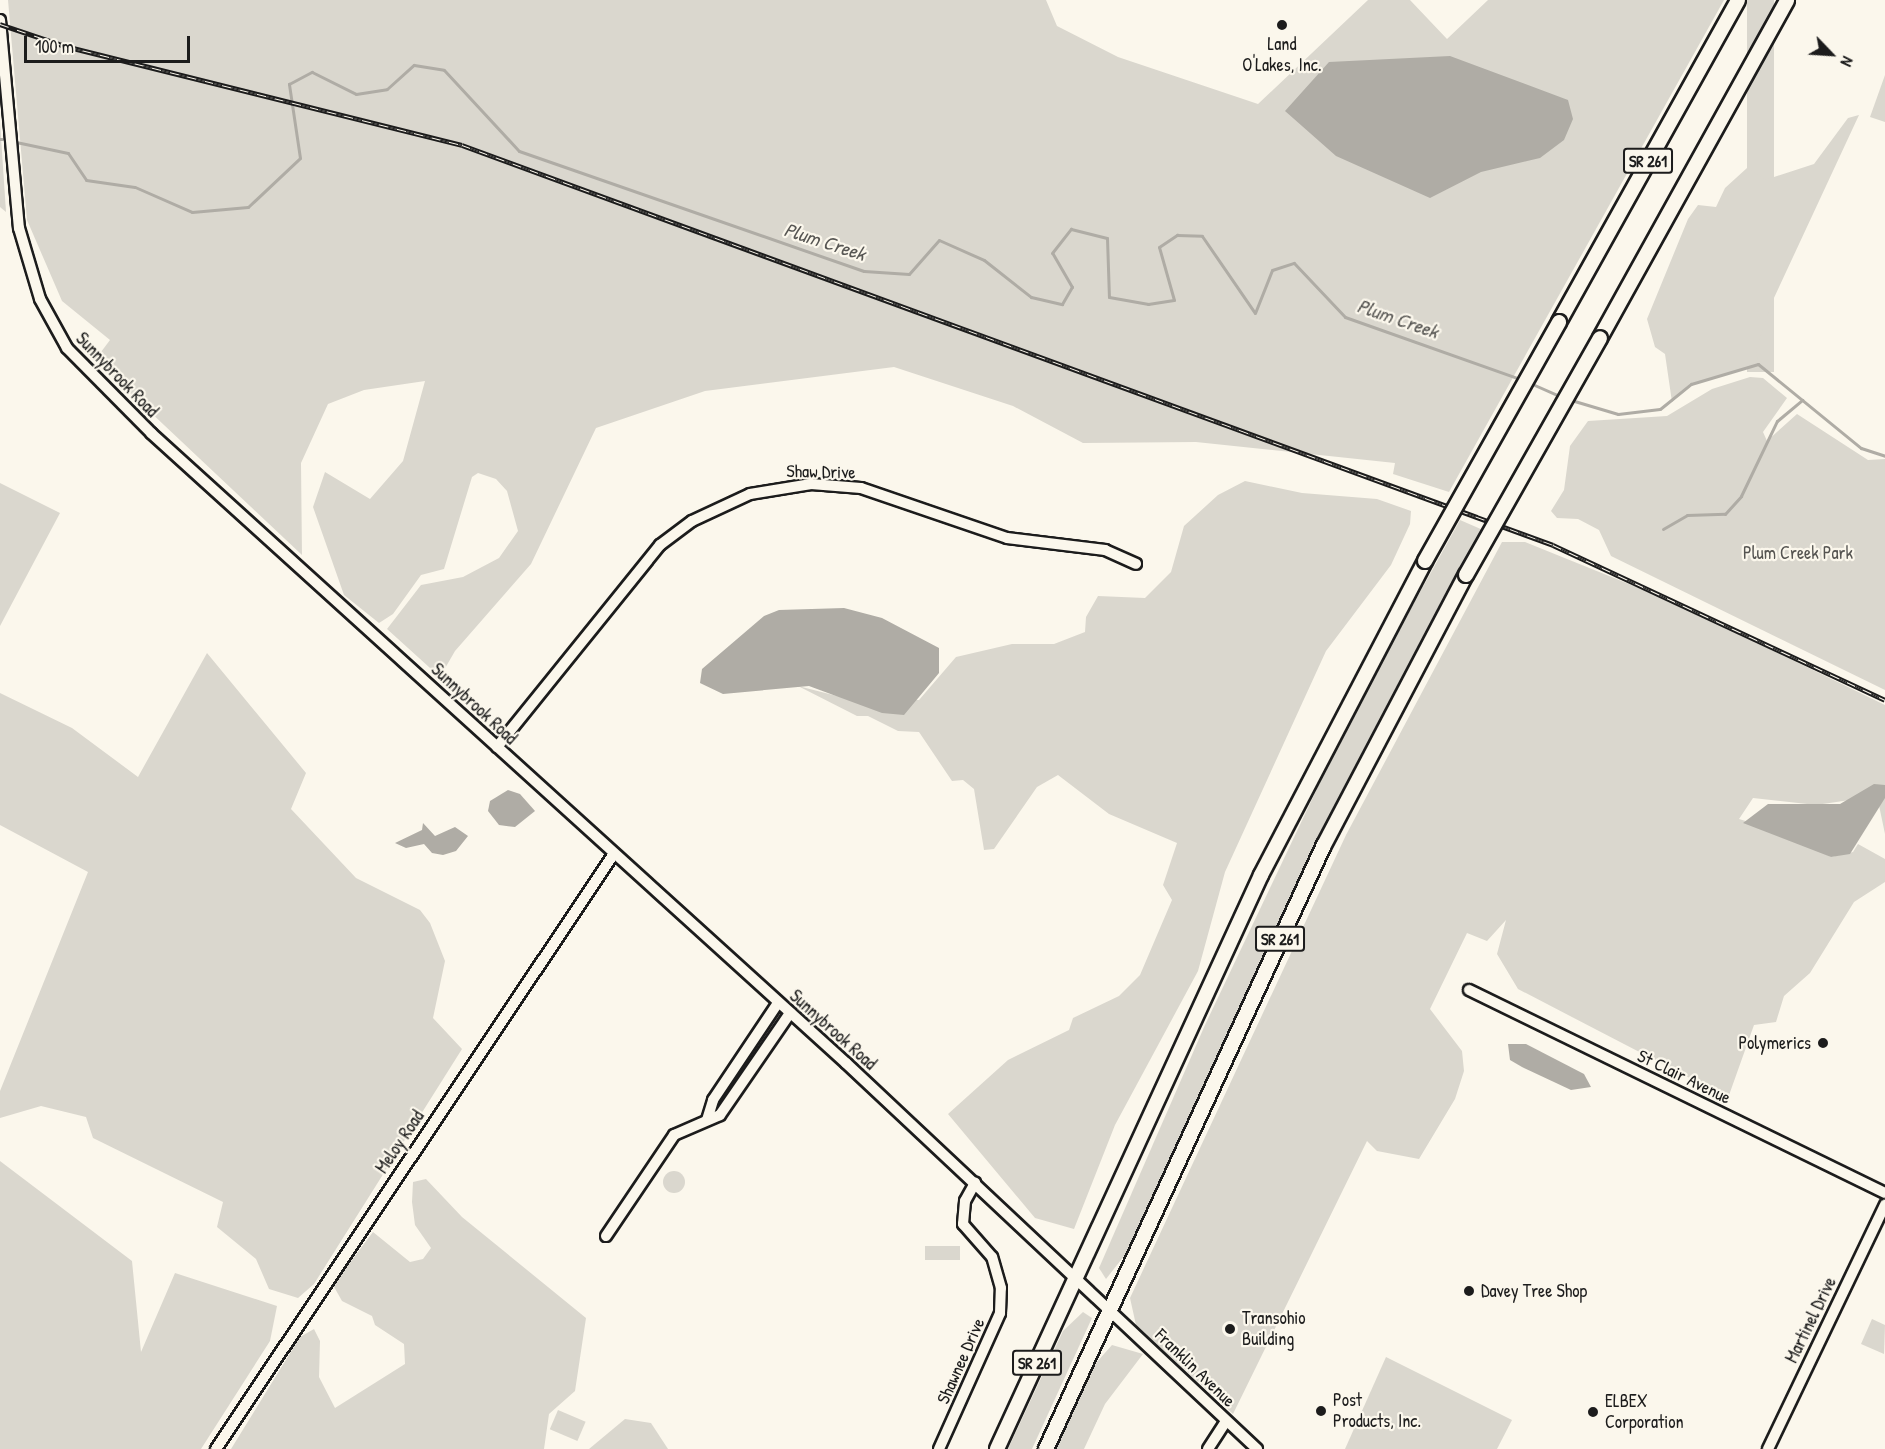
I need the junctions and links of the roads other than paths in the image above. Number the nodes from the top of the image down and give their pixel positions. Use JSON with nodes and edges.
{"nodes":[{"id":1,"x":1738,"y":0,"type":"edge"},
{"id":2,"x":1787,"y":0,"type":"edge"},
{"id":3,"x":0,"y":20,"type":"edge"},
{"id":4,"x":1136,"y":564,"type":"dead end"},
{"id":5,"x":497,"y":747,"type":"junction"},
{"id":6,"x":613,"y":855,"type":"junction"},
{"id":7,"x":1469,"y":990,"type":"dead end"},
{"id":8,"x":778,"y":1003,"type":"junction"},
{"id":9,"x":790,"y":1013,"type":"junction"},
{"id":10,"x":707,"y":1120,"type":"junction"},
{"id":11,"x":975,"y":1184,"type":"junction"},
{"id":12,"x":1885,"y":1193,"type":"edge"},
{"id":13,"x":1885,"y":1205,"type":"edge"},
{"id":14,"x":606,"y":1236,"type":"dead end"},
{"id":15,"x":1077,"y":1277,"type":"junction"},
{"id":16,"x":1111,"y":1311,"type":"junction"},
{"id":17,"x":1226,"y":1421,"type":"junction"},
{"id":18,"x":216,"y":1449,"type":"edge"},
{"id":19,"x":939,"y":1449,"type":"edge"},
{"id":20,"x":997,"y":1449,"type":"edge"},
{"id":21,"x":1046,"y":1449,"type":"edge"},
{"id":22,"x":1208,"y":1449,"type":"edge"},
{"id":23,"x":1257,"y":1449,"type":"edge"},
{"id":24,"x":1768,"y":1449,"type":"edge"}],
"edges":[{"from":1,"to":15,"type":"main road","number":"SR 261","bridge":true},
{"from":2,"to":16,"type":"main road","number":"SR 261","bridge":true},
{"from":3,"to":5,"type":"street","name":"Sunnybrook Road"},
{"from":4,"to":5,"type":"street","name":"Shaw Drive"},
{"from":5,"to":6,"type":"street","name":"Sunnybrook Road"},
{"from":6,"to":8,"type":"street","name":"Sunnybrook Road"},
{"from":6,"to":18,"type":"street","name":"Meloy Road"},
{"from":7,"to":12,"type":"street","name":"St Clair Avenue"},
{"from":8,"to":9,"type":"street","name":"Sunnybrook Road"},
{"from":8,"to":10,"type":"street"},
{"from":9,"to":10,"type":"street"},
{"from":9,"to":11,"type":"street","name":"Sunnybrook Road"},
{"from":10,"to":14,"type":"street"},
{"from":11,"to":15,"type":"street","name":"Sunnybrook Road"},
{"from":11,"to":19,"type":"street","name":"Shawnee Drive"},
{"from":13,"to":24,"type":"street","name":"Martinel Drive"},
{"from":15,"to":16,"type":"street","name":"Sunnybrook Road"},
{"from":15,"to":20,"type":"main road","number":"SR 261"},
{"from":16,"to":17,"type":"street","name":"Franklin Avenue"},
{"from":16,"to":21,"type":"main road","number":"SR 261"},
{"from":17,"to":22,"type":"street"},
{"from":17,"to":23,"type":"street","name":"Franklin Avenue"}]}
